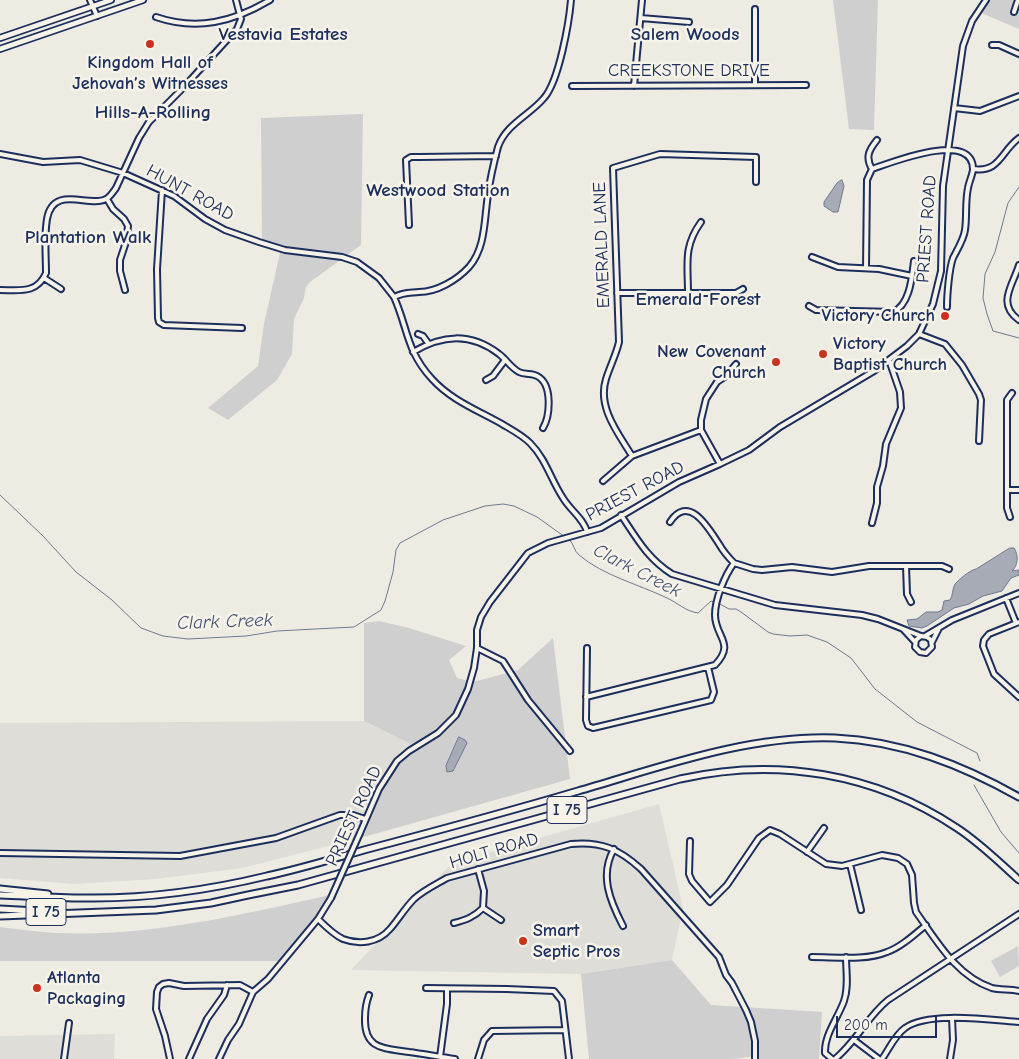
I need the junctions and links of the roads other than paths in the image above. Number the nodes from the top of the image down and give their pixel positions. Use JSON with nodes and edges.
{"nodes":[{"id":1,"x":90,"y":0,"type":"edge"},
{"id":2,"x":111,"y":0,"type":"edge"},
{"id":3,"x":143,"y":0,"type":"edge"},
{"id":4,"x":236,"y":0,"type":"edge"},
{"id":5,"x":270,"y":0,"type":"edge"},
{"id":6,"x":571,"y":0,"type":"edge"},
{"id":7,"x":642,"y":0,"type":"edge"},
{"id":8,"x":986,"y":0,"type":"edge"},
{"id":9,"x":1018,"y":0,"type":"edge"},
{"id":10,"x":94,"y":6,"type":"junction"},
{"id":11,"x":755,"y":9,"type":"dead end"},
{"id":12,"x":1014,"y":12,"type":"dead end"},
{"id":13,"x":97,"y":16,"type":"junction"},
{"id":14,"x":240,"y":16,"type":"junction"},
{"id":15,"x":156,"y":17,"type":"dead end"},
{"id":16,"x":641,"y":18,"type":"junction"},
{"id":17,"x":689,"y":22,"type":"dead end"},
{"id":18,"x":0,"y":38,"type":"edge"},
{"id":19,"x":992,"y":45,"type":"dead end"},
{"id":20,"x":0,"y":49,"type":"edge"},
{"id":21,"x":1019,"y":54,"type":"edge"},
{"id":22,"x":755,"y":85,"type":"junction"},
{"id":23,"x":806,"y":85,"type":"dead end"},
{"id":24,"x":572,"y":86,"type":"dead end"},
{"id":25,"x":634,"y":86,"type":"junction"},
{"id":26,"x":1019,"y":96,"type":"edge"},
{"id":27,"x":954,"y":108,"type":"junction"},
{"id":28,"x":1019,"y":138,"type":"edge"},
{"id":29,"x":876,"y":140,"type":"dead end"},
{"id":30,"x":948,"y":151,"type":"junction"},
{"id":31,"x":0,"y":154,"type":"edge"},
{"id":32,"x":496,"y":156,"type":"junction"},
{"id":33,"x":872,"y":169,"type":"junction"},
{"id":34,"x":973,"y":169,"type":"junction"},
{"id":35,"x":123,"y":173,"type":"junction"},
{"id":36,"x":756,"y":182,"type":"dead end"},
{"id":37,"x":162,"y":190,"type":"junction"},
{"id":38,"x":107,"y":199,"type":"junction"},
{"id":39,"x":701,"y":222,"type":"dead end"},
{"id":40,"x":409,"y":225,"type":"dead end"},
{"id":41,"x":812,"y":257,"type":"dead end"},
{"id":42,"x":914,"y":261,"type":"dead end"},
{"id":43,"x":1019,"y":265,"type":"edge"},
{"id":44,"x":866,"y":268,"type":"junction"},
{"id":45,"x":912,"y":276,"type":"junction"},
{"id":46,"x":44,"y":278,"type":"junction"},
{"id":47,"x":62,"y":289,"type":"dead end"},
{"id":48,"x":743,"y":289,"type":"dead end"},
{"id":49,"x":0,"y":290,"type":"edge"},
{"id":50,"x":125,"y":290,"type":"dead end"},
{"id":51,"x":617,"y":293,"type":"junction"},
{"id":52,"x":688,"y":293,"type":"junction"},
{"id":53,"x":394,"y":297,"type":"junction"},
{"id":54,"x":809,"y":306,"type":"dead end"},
{"id":55,"x":947,"y":308,"type":"dead end"},
{"id":56,"x":1019,"y":320,"type":"edge"},
{"id":57,"x":242,"y":328,"type":"dead end"},
{"id":58,"x":418,"y":334,"type":"dead end"},
{"id":59,"x":919,"y":334,"type":"junction"},
{"id":60,"x":428,"y":343,"type":"junction"},
{"id":61,"x":413,"y":352,"type":"junction"},
{"id":62,"x":505,"y":360,"type":"junction"},
{"id":63,"x":889,"y":360,"type":"junction"},
{"id":64,"x":736,"y":364,"type":"dead end"},
{"id":65,"x":486,"y":380,"type":"dead end"},
{"id":66,"x":1012,"y":393,"type":"dead end"},
{"id":67,"x":543,"y":428,"type":"dead end"},
{"id":68,"x":701,"y":430,"type":"junction"},
{"id":69,"x":979,"y":440,"type":"dead end"},
{"id":70,"x":632,"y":456,"type":"junction"},
{"id":71,"x":720,"y":464,"type":"junction"},
{"id":72,"x":603,"y":481,"type":"dead end"},
{"id":73,"x":1007,"y":490,"type":"junction"},
{"id":74,"x":1019,"y":490,"type":"edge"},
{"id":75,"x":621,"y":516,"type":"junction"},
{"id":76,"x":1010,"y":517,"type":"dead end"},
{"id":77,"x":670,"y":522,"type":"dead end"},
{"id":78,"x":872,"y":522,"type":"dead end"},
{"id":79,"x":587,"y":532,"type":"junction"},
{"id":80,"x":734,"y":563,"type":"junction"},
{"id":81,"x":906,"y":566,"type":"junction"},
{"id":82,"x":949,"y":569,"type":"dead end"},
{"id":83,"x":722,"y":589,"type":"junction"},
{"id":84,"x":1019,"y":593,"type":"edge"},
{"id":85,"x":1006,"y":598,"type":"junction"},
{"id":86,"x":911,"y":602,"type":"dead end"},
{"id":87,"x":1018,"y":623,"type":"edge"},
{"id":88,"x":939,"y":628,"type":"junction"},
{"id":89,"x":903,"y":629,"type":"junction"},
{"id":90,"x":923,"y":636,"type":"junction"},
{"id":91,"x":932,"y":642,"type":"junction"},
{"id":92,"x":915,"y":643,"type":"junction"},
{"id":93,"x":477,"y":648,"type":"junction"},
{"id":94,"x":587,"y":648,"type":"dead end"},
{"id":95,"x":708,"y":667,"type":"junction"},
{"id":96,"x":1019,"y":688,"type":"edge"},
{"id":97,"x":1014,"y":693,"type":"junction"},
{"id":98,"x":1019,"y":696,"type":"edge"},
{"id":99,"x":586,"y":697,"type":"junction"},
{"id":100,"x":570,"y":751,"type":"dead end"},
{"id":101,"x":1019,"y":797,"type":"edge"},
{"id":102,"x":365,"y":819,"type":"junction"},
{"id":103,"x":824,"y":828,"type":"dead end"},
{"id":104,"x":690,"y":841,"type":"dead end"},
{"id":105,"x":614,"y":849,"type":"junction"},
{"id":106,"x":807,"y":852,"type":"junction"},
{"id":107,"x":0,"y":853,"type":"edge"},
{"id":108,"x":850,"y":864,"type":"junction"},
{"id":109,"x":478,"y":869,"type":"junction"},
{"id":110,"x":1019,"y":880,"type":"edge"},
{"id":111,"x":0,"y":888,"type":"edge"},
{"id":112,"x":0,"y":895,"type":"edge"},
{"id":113,"x":86,"y":898,"type":"junction"},
{"id":114,"x":483,"y":908,"type":"junction"},
{"id":115,"x":0,"y":910,"type":"edge"},
{"id":116,"x":861,"y":910,"type":"dead end"},
{"id":117,"x":92,"y":913,"type":"junction"},
{"id":118,"x":1019,"y":914,"type":"edge"},
{"id":119,"x":0,"y":916,"type":"edge"},
{"id":120,"x":318,"y":919,"type":"junction"},
{"id":121,"x":501,"y":920,"type":"dead end"},
{"id":122,"x":454,"y":923,"type":"dead end"},
{"id":123,"x":623,"y":926,"type":"dead end"},
{"id":124,"x":926,"y":926,"type":"junction"},
{"id":125,"x":812,"y":957,"type":"dead end"},
{"id":126,"x":846,"y":957,"type":"junction"},
{"id":127,"x":950,"y":960,"type":"junction"},
{"id":128,"x":227,"y":986,"type":"junction"},
{"id":129,"x":426,"y":988,"type":"dead end"},
{"id":130,"x":446,"y":989,"type":"junction"},
{"id":131,"x":1019,"y":991,"type":"edge"},
{"id":132,"x":253,"y":992,"type":"junction"},
{"id":133,"x":369,"y":995,"type":"dead end"},
{"id":134,"x":952,"y":1018,"type":"junction"},
{"id":135,"x":1019,"y":1022,"type":"edge"},
{"id":136,"x":69,"y":1023,"type":"dead end"},
{"id":137,"x":566,"y":1030,"type":"junction"},
{"id":138,"x":854,"y":1040,"type":"junction"},
{"id":139,"x":440,"y":1057,"type":"junction"},
{"id":140,"x":64,"y":1059,"type":"edge"},
{"id":141,"x":170,"y":1059,"type":"edge"},
{"id":142,"x":189,"y":1059,"type":"edge"},
{"id":143,"x":219,"y":1059,"type":"edge"},
{"id":144,"x":455,"y":1059,"type":"edge"},
{"id":145,"x":478,"y":1059,"type":"edge"},
{"id":146,"x":569,"y":1059,"type":"edge"},
{"id":147,"x":755,"y":1059,"type":"edge"},
{"id":148,"x":834,"y":1059,"type":"edge"},
{"id":149,"x":881,"y":1059,"type":"edge"},
{"id":150,"x":950,"y":1059,"type":"edge"}],
"edges":[{"from":1,"to":10,"type":"street"},
{"from":2,"to":10,"type":"main road"},
{"from":3,"to":13,"type":"main road"},
{"from":4,"to":14,"type":"street"},
{"from":5,"to":14,"type":"street"},
{"from":6,"to":32,"type":"street"},
{"from":7,"to":16,"type":"street"},
{"from":8,"to":27,"type":"street","name":"PRIEST ROAD"},
{"from":9,"to":12,"type":"street"},
{"from":10,"to":13,"type":"street"},
{"from":10,"to":18,"type":"main road"},
{"from":11,"to":22,"type":"street"},
{"from":13,"to":20,"type":"main road"},
{"from":14,"to":15,"type":"street"},
{"from":14,"to":35,"type":"street"},
{"from":16,"to":17,"type":"street"},
{"from":16,"to":25,"type":"street"},
{"from":19,"to":21,"type":"street"},
{"from":22,"to":23,"type":"street","name":"CREEKSTONE DRIVE"},
{"from":22,"to":25,"type":"street","name":"CREEKSTONE DRIVE"},
{"from":24,"to":25,"type":"street","name":"CREEKSTONE DRIVE"},
{"from":26,"to":27,"type":"street"},
{"from":27,"to":30,"type":"street","name":"PRIEST ROAD"},
{"from":28,"to":34,"type":"street"},
{"from":29,"to":33,"type":"street"},
{"from":30,"to":33,"type":"street"},
{"from":30,"to":34,"type":"street"},
{"from":30,"to":59,"type":"street","name":"PRIEST ROAD"},
{"from":31,"to":35,"type":"street","name":"HUNT ROAD"},
{"from":32,"to":40,"type":"street"},
{"from":32,"to":53,"type":"street"},
{"from":33,"to":44,"type":"street"},
{"from":34,"to":55,"type":"street"},
{"from":35,"to":37,"type":"street","name":"HUNT ROAD"},
{"from":35,"to":38,"type":"street"},
{"from":36,"to":51,"type":"street","name":"EMERALD LANE"},
{"from":37,"to":53,"type":"street","name":"HUNT ROAD"},
{"from":37,"to":57,"type":"street"},
{"from":38,"to":46,"type":"street"},
{"from":38,"to":50,"type":"street"},
{"from":39,"to":52,"type":"street"},
{"from":41,"to":44,"type":"street"},
{"from":42,"to":45,"type":"street"},
{"from":43,"to":56,"type":"street"},
{"from":44,"to":45,"type":"street"},
{"from":45,"to":54,"type":"street"},
{"from":46,"to":47,"type":"street"},
{"from":46,"to":49,"type":"street"},
{"from":48,"to":52,"type":"street"},
{"from":51,"to":52,"type":"street"},
{"from":51,"to":70,"type":"street","name":"EMERALD LANE"},
{"from":53,"to":61,"type":"street","name":"HUNT ROAD"},
{"from":58,"to":60,"type":"street"},
{"from":59,"to":63,"type":"street","name":"PRIEST ROAD"},
{"from":59,"to":69,"type":"street"},
{"from":60,"to":61,"type":"street"},
{"from":60,"to":62,"type":"street"},
{"from":61,"to":79,"type":"street","name":"HUNT ROAD"},
{"from":62,"to":65,"type":"street"},
{"from":62,"to":67,"type":"street"},
{"from":63,"to":71,"type":"street","name":"PRIEST ROAD"},
{"from":63,"to":78,"type":"street"},
{"from":64,"to":68,"type":"street"},
{"from":66,"to":73,"type":"street"},
{"from":68,"to":70,"type":"street"},
{"from":68,"to":71,"type":"street"},
{"from":70,"to":72,"type":"street"},
{"from":71,"to":75,"type":"street","name":"PRIEST ROAD"},
{"from":73,"to":74,"type":"street"},
{"from":73,"to":76,"type":"street"},
{"from":75,"to":79,"type":"street","name":"PRIEST ROAD"},
{"from":75,"to":83,"type":"street"},
{"from":77,"to":80,"type":"street"},
{"from":79,"to":93,"type":"street","name":"PRIEST ROAD"},
{"from":80,"to":81,"type":"street"},
{"from":80,"to":83,"type":"street"},
{"from":81,"to":82,"type":"street"},
{"from":81,"to":86,"type":"street"},
{"from":83,"to":89,"type":"street"},
{"from":83,"to":95,"type":"street"},
{"from":84,"to":85,"type":"street"},
{"from":85,"to":87,"type":"street"},
{"from":85,"to":88,"type":"street"},
{"from":87,"to":97,"type":"street"},
{"from":88,"to":90,"type":"street"},
{"from":88,"to":91,"type":"street"},
{"from":89,"to":90,"type":"street"},
{"from":89,"to":92,"type":"street"},
{"from":90,"to":91,"type":"street"},
{"from":90,"to":92,"type":"street"},
{"from":91,"to":92,"type":"street"},
{"from":93,"to":100,"type":"street"},
{"from":93,"to":102,"type":"street","name":"PRIEST ROAD"},
{"from":94,"to":99,"type":"street"},
{"from":95,"to":99,"type":"street"},
{"from":95,"to":99,"type":"street"},
{"from":96,"to":97,"type":"street"},
{"from":97,"to":98,"type":"street"},
{"from":101,"to":113,"type":"highway","number":"I 75"},
{"from":102,"to":107,"type":"street"},
{"from":102,"to":120,"type":"street","name":"PRIEST ROAD","bridge":true},
{"from":103,"to":106,"type":"street"},
{"from":104,"to":106,"type":"street"},
{"from":105,"to":109,"type":"street","name":"HOLT ROAD"},
{"from":105,"to":123,"type":"street"},
{"from":105,"to":147,"type":"street","name":"HOLT ROAD"},
{"from":106,"to":108,"type":"street"},
{"from":108,"to":116,"type":"street"},
{"from":108,"to":124,"type":"street"},
{"from":109,"to":114,"type":"street"},
{"from":109,"to":120,"type":"street","name":"HOLT ROAD"},
{"from":110,"to":117,"type":"highway","number":"I 75"},
{"from":111,"to":113,"type":"highway"},
{"from":112,"to":113,"type":"highway","number":"I 75"},
{"from":114,"to":121,"type":"street"},
{"from":114,"to":122,"type":"street"},
{"from":115,"to":117,"type":"highway","number":"I 75"},
{"from":117,"to":119,"type":"highway"},
{"from":118,"to":127,"type":"street"},
{"from":120,"to":132,"type":"street","name":"PRIEST ROAD"},
{"from":124,"to":126,"type":"street"},
{"from":124,"to":127,"type":"street"},
{"from":125,"to":126,"type":"street"},
{"from":126,"to":148,"type":"street"},
{"from":127,"to":131,"type":"street"},
{"from":127,"to":138,"type":"street"},
{"from":128,"to":132,"type":"street"},
{"from":128,"to":141,"type":"street"},
{"from":128,"to":142,"type":"street"},
{"from":129,"to":130,"type":"street"},
{"from":130,"to":137,"type":"street"},
{"from":130,"to":139,"type":"street"},
{"from":132,"to":143,"type":"street","name":"PRIEST ROAD"},
{"from":133,"to":139,"type":"street"},
{"from":134,"to":135,"type":"street"},
{"from":134,"to":149,"type":"street"},
{"from":134,"to":150,"type":"street"},
{"from":136,"to":140,"type":"street"},
{"from":137,"to":145,"type":"street"},
{"from":137,"to":146,"type":"street"},
{"from":138,"to":148,"type":"street"},
{"from":138,"to":149,"type":"street"},
{"from":139,"to":144,"type":"street"}]}
